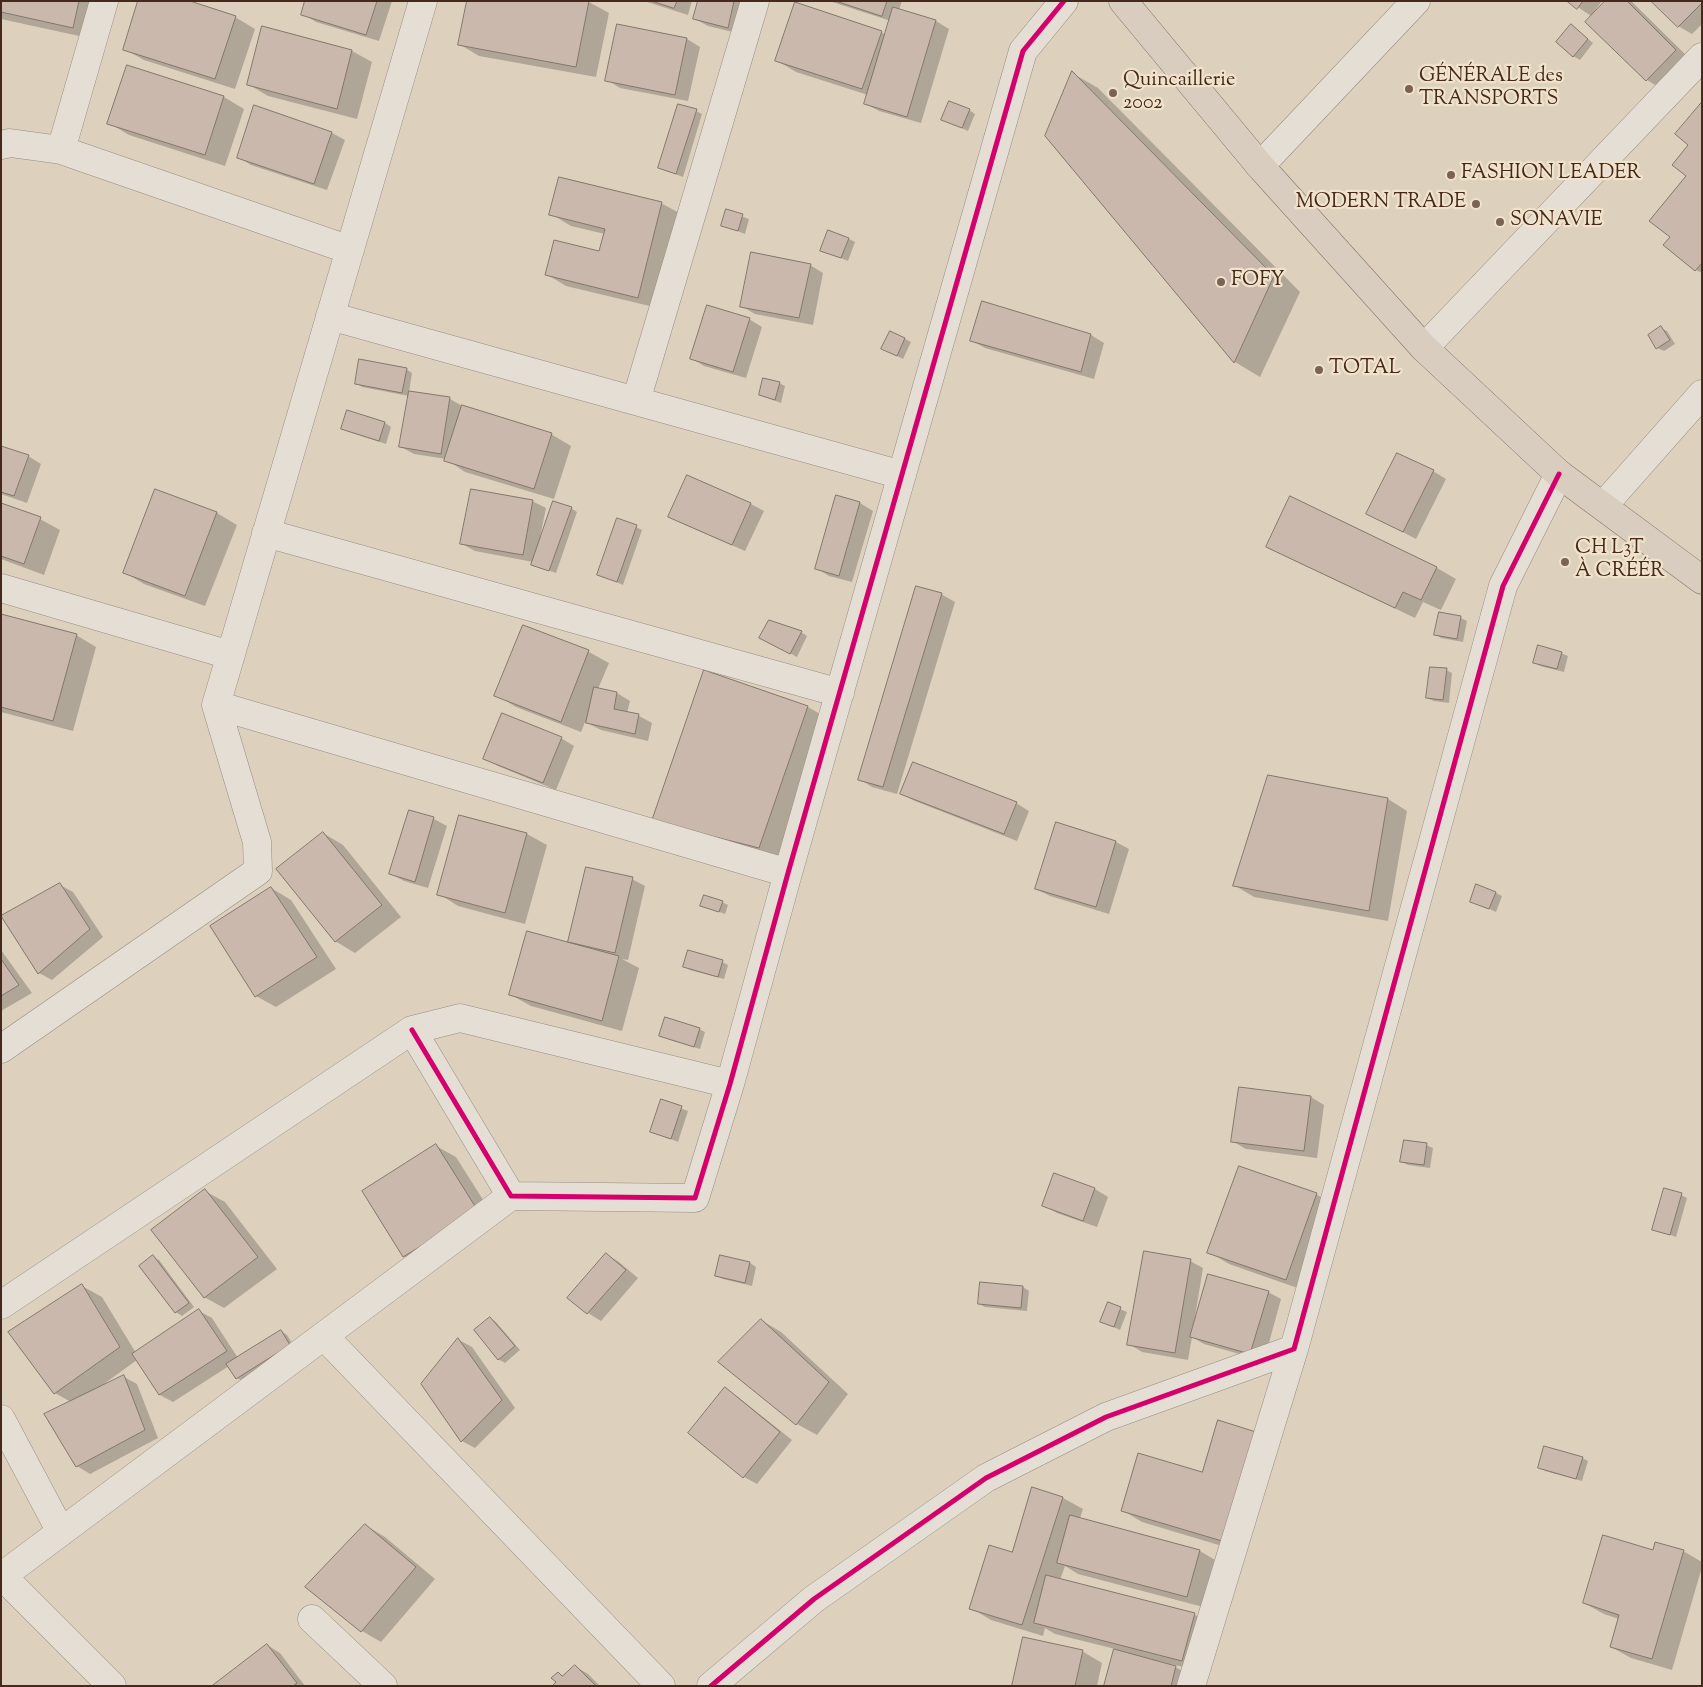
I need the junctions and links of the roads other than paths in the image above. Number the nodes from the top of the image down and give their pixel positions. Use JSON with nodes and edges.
{"nodes":[{"id":1,"x":104,"y":1,"type":"edge"},
{"id":2,"x":423,"y":1,"type":"edge"},
{"id":3,"x":756,"y":1,"type":"edge"},
{"id":4,"x":1064,"y":1,"type":"edge"},
{"id":5,"x":1123,"y":1,"type":"edge"},
{"id":6,"x":1416,"y":1,"type":"edge"},
{"id":7,"x":1702,"y":58,"type":"edge"},
{"id":8,"x":1,"y":145,"type":"edge"},
{"id":9,"x":61,"y":150,"type":"junction"},
{"id":10,"x":1260,"y":166,"type":"junction"},
{"id":11,"x":350,"y":250,"type":"junction"},
{"id":12,"x":330,"y":316,"type":"junction"},
{"id":13,"x":1424,"y":348,"type":"junction"},
{"id":14,"x":1702,"y":394,"type":"edge"},
{"id":15,"x":636,"y":401,"type":"junction"},
{"id":16,"x":1560,"y":474,"type":"junction"},
{"id":17,"x":902,"y":475,"type":"junction"},
{"id":18,"x":1603,"y":506,"type":"junction"},
{"id":19,"x":266,"y":533,"type":"junction"},
{"id":20,"x":1702,"y":580,"type":"edge"},
{"id":21,"x":1,"y":588,"type":"edge"},
{"id":22,"x":230,"y":655,"type":"junction"},
{"id":23,"x":840,"y":692,"type":"junction"},
{"id":24,"x":216,"y":704,"type":"junction"},
{"id":25,"x":788,"y":873,"type":"junction"},
{"id":26,"x":412,"y":1030,"type":"junction"},
{"id":27,"x":1,"y":1049,"type":"edge"},
{"id":28,"x":730,"y":1084,"type":"junction"},
{"id":29,"x":511,"y":1196,"type":"junction"},
{"id":30,"x":1,"y":1305,"type":"edge"},
{"id":31,"x":324,"y":1336,"type":"junction"},
{"id":32,"x":1294,"y":1349,"type":"junction"},
{"id":33,"x":1,"y":1420,"type":"edge"},
{"id":34,"x":61,"y":1532,"type":"junction"},
{"id":35,"x":312,"y":1619,"type":"dead end"},
{"id":36,"x":723,"y":1683,"type":"edge"},
{"id":37,"x":112,"y":1686,"type":"edge"},
{"id":38,"x":383,"y":1686,"type":"edge"},
{"id":39,"x":661,"y":1686,"type":"edge"},
{"id":40,"x":1191,"y":1686,"type":"edge"}],
"edges":[{"from":1,"to":9,"type":"street"},
{"from":2,"to":11,"type":"street"},
{"from":3,"to":15,"type":"street"},
{"from":4,"to":17,"type":"street"},
{"from":5,"to":10,"type":"main road"},
{"from":6,"to":10,"type":"street"},
{"from":7,"to":13,"type":"street"},
{"from":8,"to":9,"type":"street"},
{"from":9,"to":11,"type":"street"},
{"from":10,"to":13,"type":"main road"},
{"from":11,"to":12,"type":"street"},
{"from":12,"to":15,"type":"street"},
{"from":12,"to":19,"type":"street"},
{"from":13,"to":16,"type":"main road"},
{"from":14,"to":18,"type":"street"},
{"from":15,"to":17,"type":"street"},
{"from":16,"to":18,"type":"main road"},
{"from":16,"to":32,"type":"street"},
{"from":17,"to":23,"type":"street"},
{"from":18,"to":20,"type":"main road"},
{"from":19,"to":22,"type":"street"},
{"from":19,"to":23,"type":"street"},
{"from":21,"to":22,"type":"street"},
{"from":22,"to":24,"type":"street"},
{"from":23,"to":25,"type":"street"},
{"from":24,"to":25,"type":"street"},
{"from":24,"to":27,"type":"street"},
{"from":25,"to":28,"type":"street"},
{"from":26,"to":28,"type":"street"},
{"from":26,"to":29,"type":"street"},
{"from":26,"to":30,"type":"street"},
{"from":28,"to":29,"type":"street"},
{"from":29,"to":31,"type":"street"},
{"from":31,"to":34,"type":"street"},
{"from":31,"to":39,"type":"street"},
{"from":32,"to":36,"type":"street"},
{"from":32,"to":40,"type":"street"},
{"from":33,"to":34,"type":"street"},
{"from":34,"to":37,"type":"street"},
{"from":35,"to":38,"type":"street"}]}
